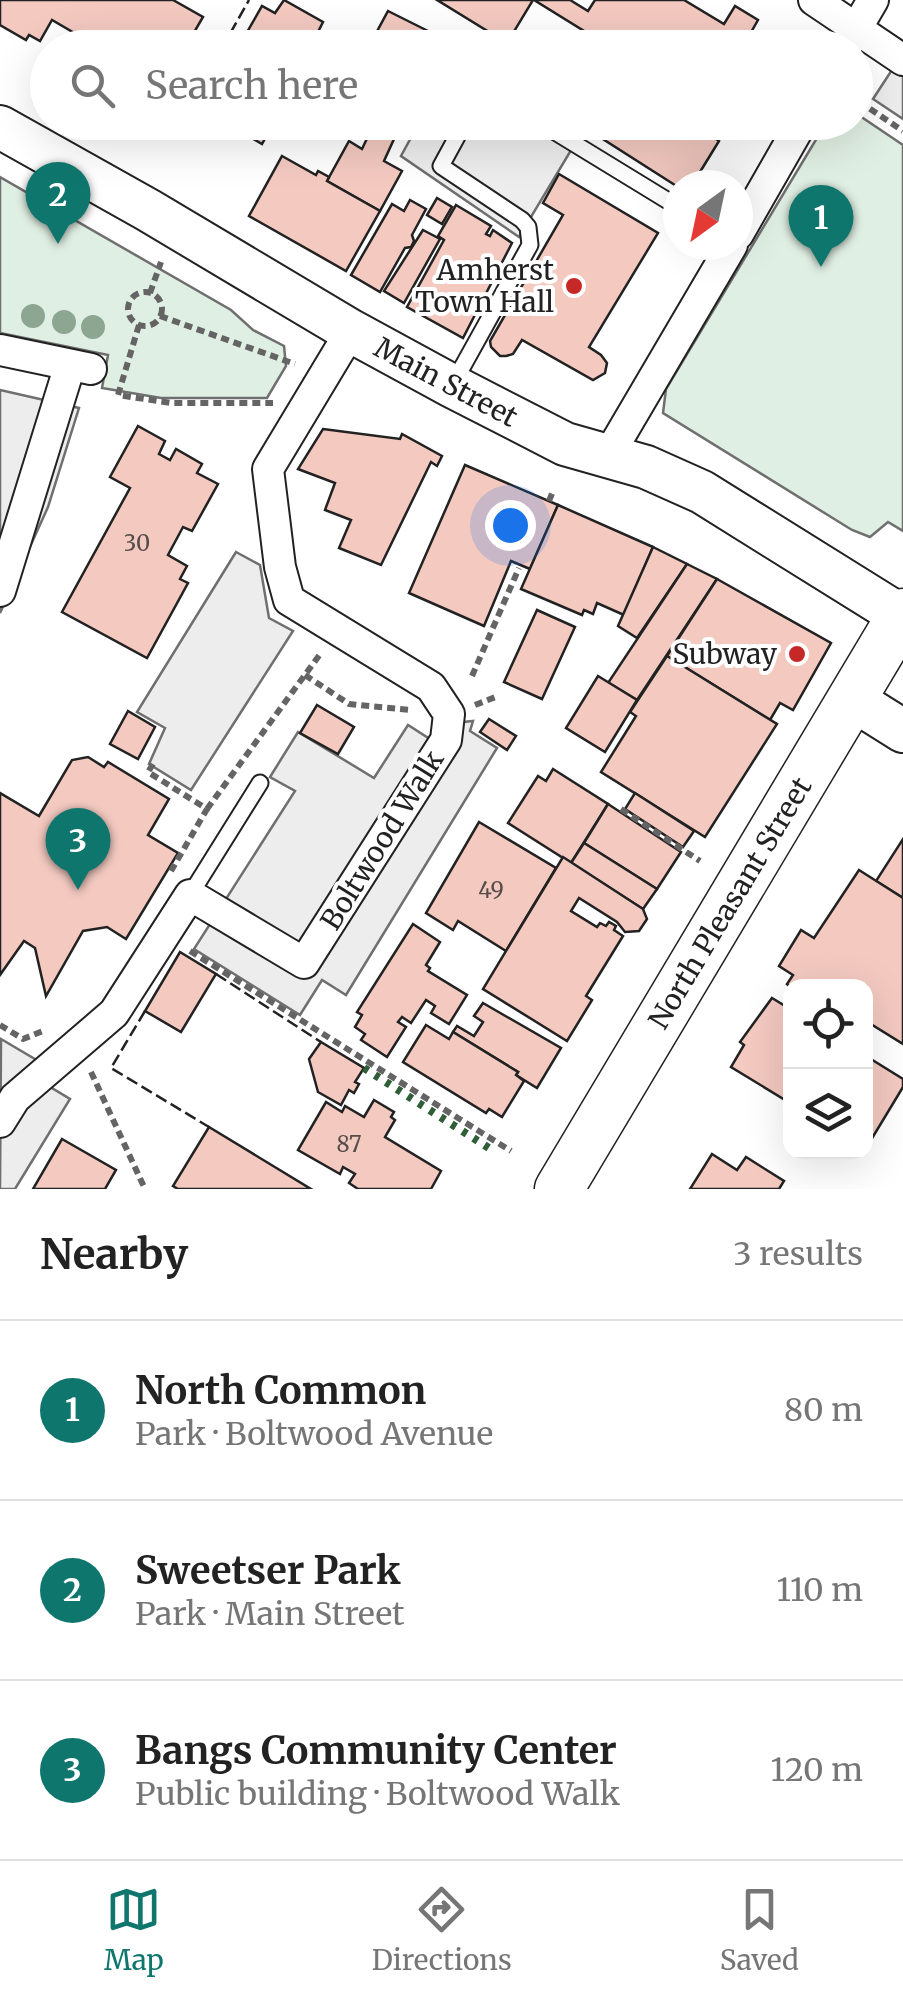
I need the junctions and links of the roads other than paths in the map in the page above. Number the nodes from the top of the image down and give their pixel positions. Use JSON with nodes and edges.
{"nodes":[{"id":1,"x":814,"y":0,"type":"edge"},
{"id":2,"x":873,"y":0,"type":"edge"},
{"id":3,"x":843,"y":30,"type":"edge"},
{"id":4,"x":856,"y":30,"type":"edge"},
{"id":5,"x":873,"y":47,"type":"edge"},
{"id":6,"x":903,"y":60,"type":"edge"},
{"id":7,"x":0,"y":126,"type":"edge"},
{"id":8,"x":455,"y":140,"type":"edge"},
{"id":9,"x":568,"y":140,"type":"edge"},
{"id":10,"x":792,"y":140,"type":"edge"},
{"id":11,"x":663,"y":198,"type":"edge"},
{"id":12,"x":753,"y":208,"type":"edge"},
{"id":13,"x":723,"y":260,"type":"edge"},
{"id":14,"x":350,"y":331,"type":"junction"},
{"id":15,"x":0,"y":350,"type":"edge"},
{"id":16,"x":452,"y":386,"type":"junction"},
{"id":17,"x":608,"y":456,"type":"junction"},
{"id":18,"x":0,"y":590,"type":"edge"},
{"id":19,"x":902,"y":615,"type":"edge"},
{"id":20,"x":852,"y":699,"type":"junction"},
{"id":21,"x":903,"y":731,"type":"edge"},
{"id":22,"x":260,"y":783,"type":"dead end"},
{"id":23,"x":180,"y":884,"type":"junction"},
{"id":24,"x":0,"y":1122,"type":"edge"},
{"id":25,"x":558,"y":1189,"type":"edge"}],
"edges":[{"from":1,"to":3,"type":"street"},
{"from":2,"to":4,"type":"street"},
{"from":5,"to":6,"type":"street"},
{"from":7,"to":14,"type":"main road","name":"Main Street"},
{"from":8,"to":16,"type":"lane"},
{"from":9,"to":11,"type":"lane"},
{"from":10,"to":12,"type":"street"},
{"from":13,"to":17,"type":"street"},
{"from":14,"to":16,"type":"main road","name":"Main Street"},
{"from":14,"to":23,"type":"street","name":"Boltwood Walk"},
{"from":15,"to":18,"type":"street"},
{"from":16,"to":17,"type":"main road","name":"Main Street"},
{"from":17,"to":19,"type":"main road","name":"Main Street"},
{"from":19,"to":20,"type":"main road","name":"North Pleasant Street"},
{"from":20,"to":21,"type":"main road"},
{"from":20,"to":25,"type":"main road","name":"North Pleasant Street"},
{"from":22,"to":23,"type":"lane"},
{"from":23,"to":24,"type":"street"}]}
